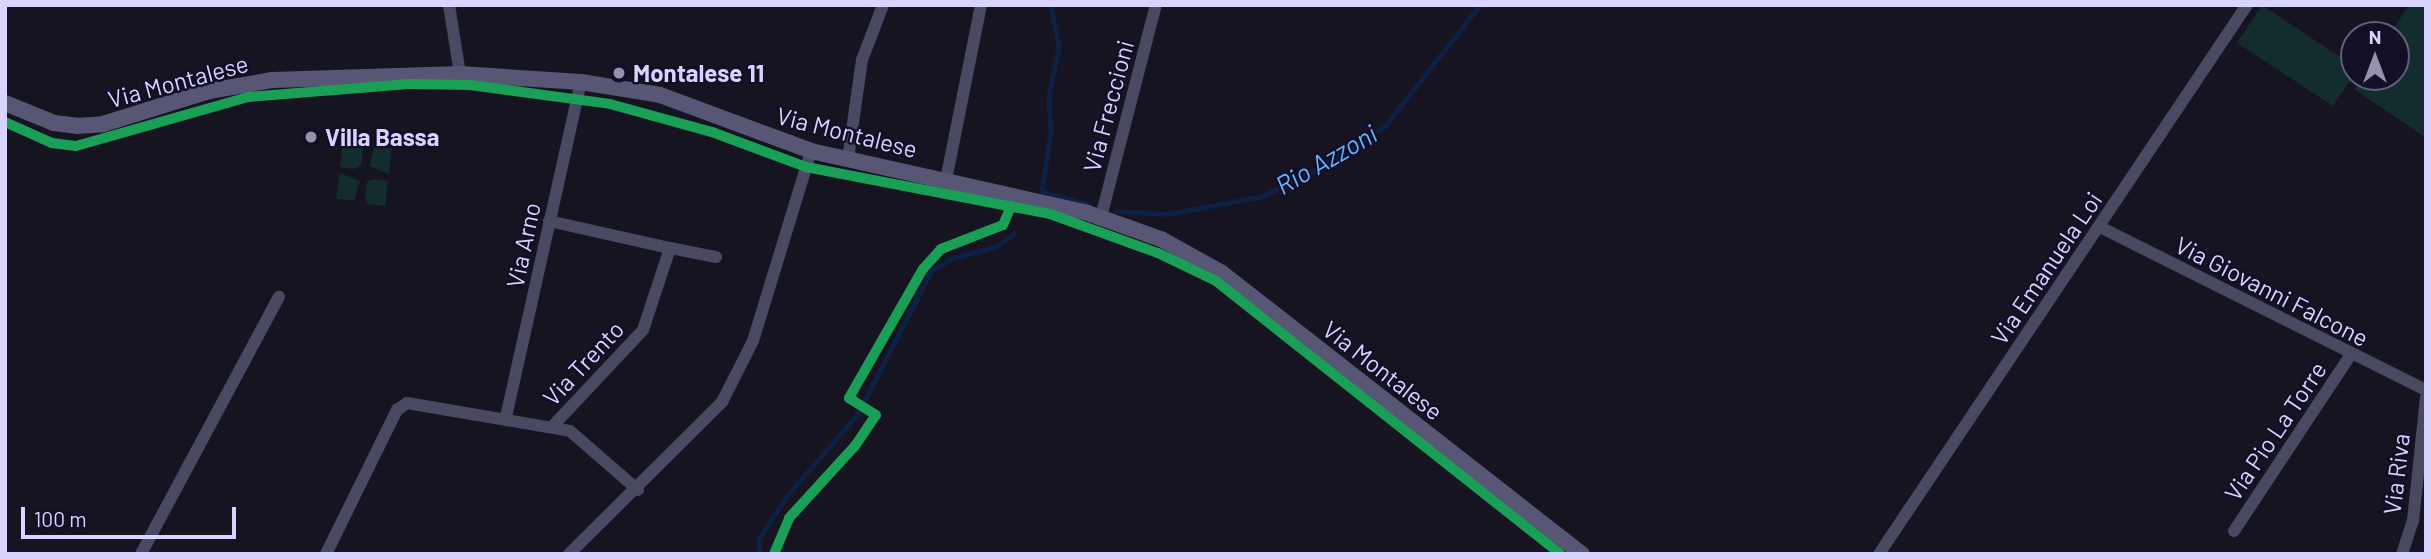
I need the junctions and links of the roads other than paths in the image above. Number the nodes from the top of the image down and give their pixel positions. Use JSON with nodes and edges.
{"nodes":[{"id":1,"x":449,"y":5,"type":"edge"},
{"id":2,"x":883,"y":5,"type":"edge"},
{"id":3,"x":981,"y":5,"type":"edge"},
{"id":4,"x":1156,"y":5,"type":"edge"},
{"id":5,"x":2247,"y":5,"type":"edge"},
{"id":6,"x":460,"y":74,"type":"junction"},
{"id":7,"x":581,"y":82,"type":"junction"},
{"id":8,"x":5,"y":103,"type":"edge"},
{"id":9,"x":811,"y":150,"type":"junction"},
{"id":10,"x":848,"y":159,"type":"junction"},
{"id":11,"x":946,"y":180,"type":"junction"},
{"id":12,"x":1101,"y":217,"type":"junction"},
{"id":13,"x":549,"y":221,"type":"junction"},
{"id":14,"x":2100,"y":227,"type":"junction"},
{"id":15,"x":670,"y":248,"type":"junction"},
{"id":16,"x":716,"y":257,"type":"dead end"},
{"id":17,"x":279,"y":298,"type":"dead end"},
{"id":18,"x":2351,"y":355,"type":"junction"},
{"id":19,"x":2426,"y":390,"type":"edge"},
{"id":20,"x":2426,"y":398,"type":"edge"},
{"id":21,"x":506,"y":418,"type":"junction"},
{"id":22,"x":553,"y":426,"type":"junction"},
{"id":23,"x":638,"y":489,"type":"junction"},
{"id":24,"x":2234,"y":531,"type":"dead end"},
{"id":25,"x":141,"y":554,"type":"edge"},
{"id":26,"x":326,"y":554,"type":"edge"},
{"id":27,"x":569,"y":554,"type":"edge"},
{"id":28,"x":1582,"y":554,"type":"edge"},
{"id":29,"x":1879,"y":554,"type":"edge"},
{"id":30,"x":2402,"y":554,"type":"edge"}],
"edges":[{"from":1,"to":6,"type":"street"},
{"from":2,"to":10,"type":"street"},
{"from":3,"to":11,"type":"street"},
{"from":4,"to":12,"type":"street","name":"Via Freccioni"},
{"from":5,"to":14,"type":"street","name":"Via Emanuela Loi"},
{"from":6,"to":7,"type":"street","name":"Via Montalese"},
{"from":6,"to":8,"type":"street","name":"Via Montalese"},
{"from":7,"to":9,"type":"street","name":"Via Montalese"},
{"from":7,"to":13,"type":"street","name":"Via Arno"},
{"from":9,"to":10,"type":"street","name":"Via Montalese"},
{"from":9,"to":23,"type":"street"},
{"from":10,"to":11,"type":"street","name":"Via Montalese"},
{"from":11,"to":12,"type":"street","name":"Via Montalese"},
{"from":12,"to":28,"type":"street","name":"Via Montalese"},
{"from":13,"to":15,"type":"street"},
{"from":13,"to":21,"type":"street","name":"Via Arno"},
{"from":14,"to":18,"type":"street","name":"Via Giovanni Falcone"},
{"from":14,"to":29,"type":"street","name":"Via Emanuela Loi"},
{"from":15,"to":16,"type":"street"},
{"from":15,"to":22,"type":"street","name":"Via Trento"},
{"from":17,"to":25,"type":"street"},
{"from":18,"to":19,"type":"street","name":"Via Giovanni Falcone"},
{"from":18,"to":24,"type":"street","name":"Via Pio La Torre"},
{"from":20,"to":30,"type":"street","name":"Via Riva"},
{"from":21,"to":22,"type":"street"},
{"from":21,"to":26,"type":"street"},
{"from":22,"to":23,"type":"street"},
{"from":23,"to":27,"type":"street"}]}
